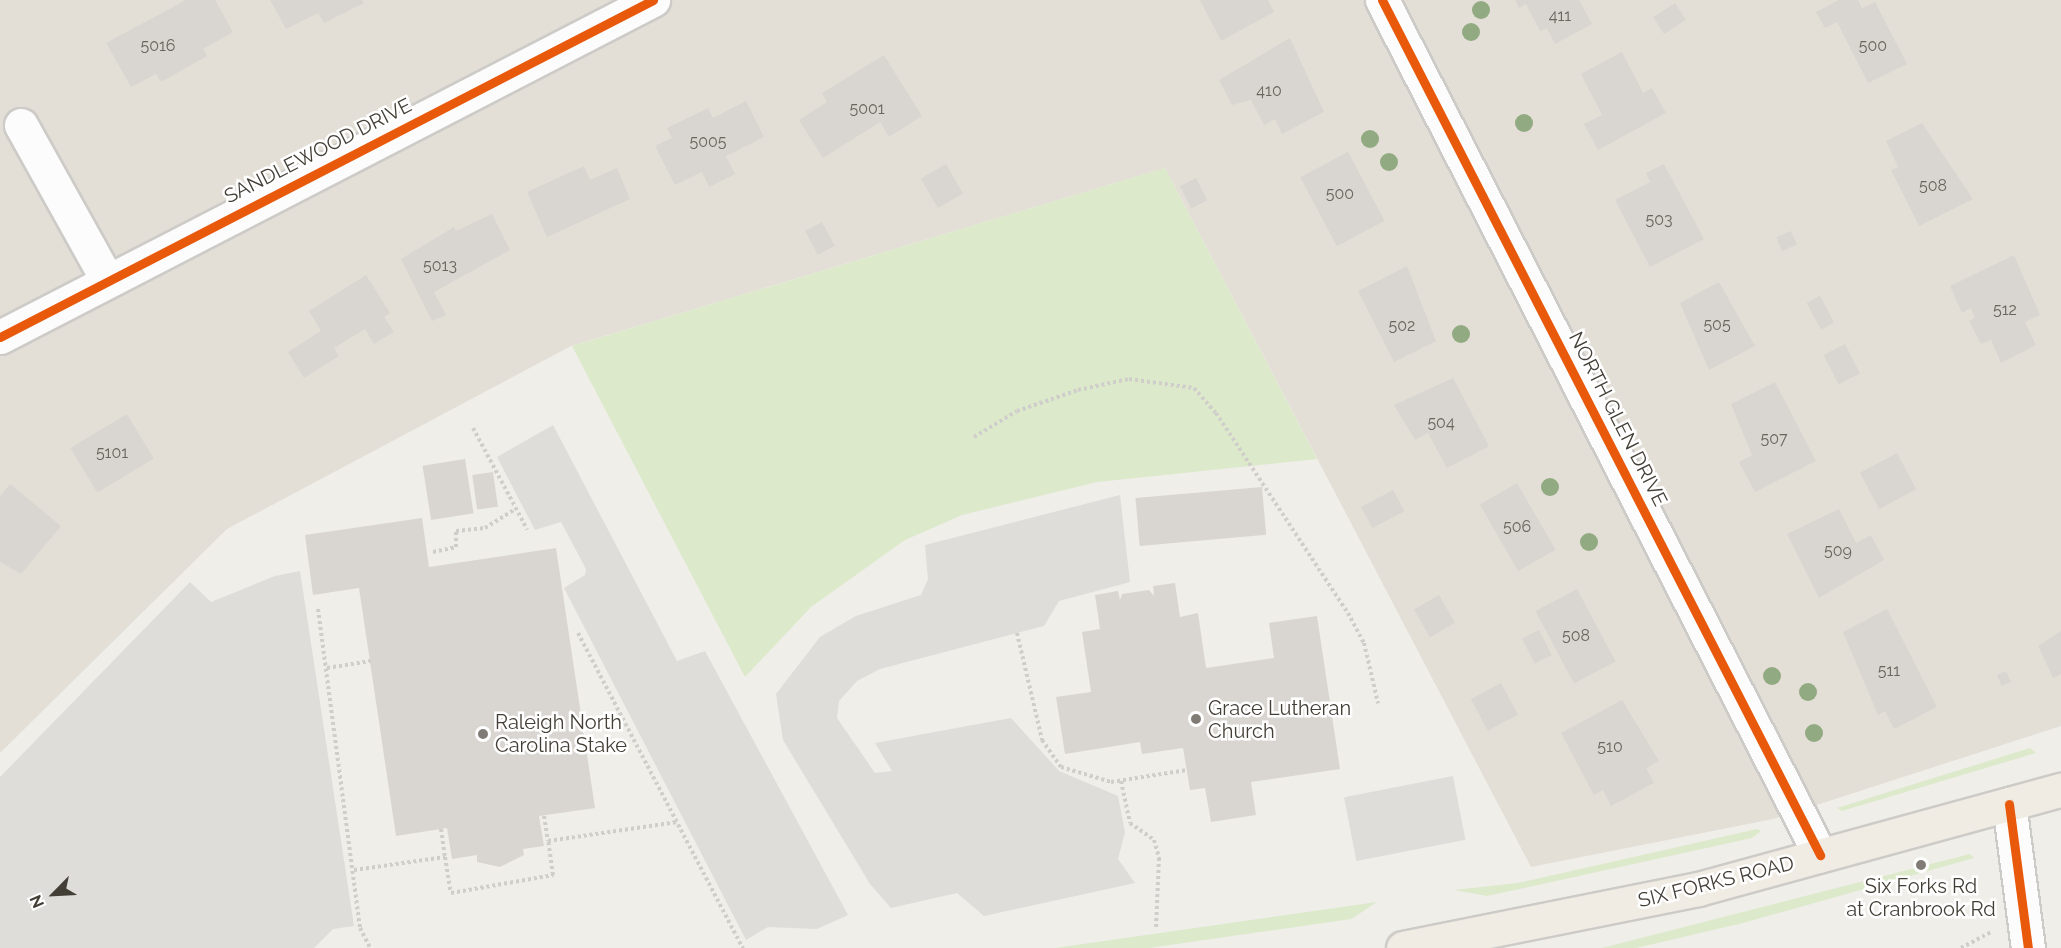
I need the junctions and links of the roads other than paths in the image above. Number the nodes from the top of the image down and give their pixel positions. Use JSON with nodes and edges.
{"nodes":[{"id":1,"x":653,"y":0,"type":"edge"},
{"id":2,"x":1382,"y":0,"type":"edge"},
{"id":3,"x":21,"y":125,"type":"dead end"},
{"id":4,"x":105,"y":278,"type":"junction"},
{"id":5,"x":0,"y":337,"type":"edge"},
{"id":6,"x":2061,"y":790,"type":"edge"},
{"id":7,"x":2009,"y":804,"type":"junction"},
{"id":8,"x":1820,"y":855,"type":"junction"},
{"id":9,"x":1403,"y":948,"type":"edge"},
{"id":10,"x":2028,"y":948,"type":"edge"}],
"edges":[{"from":1,"to":4,"type":"street","name":"SANDLEWOOD DRIVE"},
{"from":2,"to":8,"type":"street","name":"NORTH GLEN DRIVE"},
{"from":3,"to":4,"type":"street"},
{"from":4,"to":5,"type":"street","name":"SANDLEWOOD DRIVE"},
{"from":6,"to":7,"type":"main road","name":"SIX FORKS ROAD"},
{"from":7,"to":8,"type":"main road","name":"SIX FORKS ROAD"},
{"from":7,"to":10,"type":"street"},
{"from":8,"to":9,"type":"main road","name":"SIX FORKS ROAD"}]}
